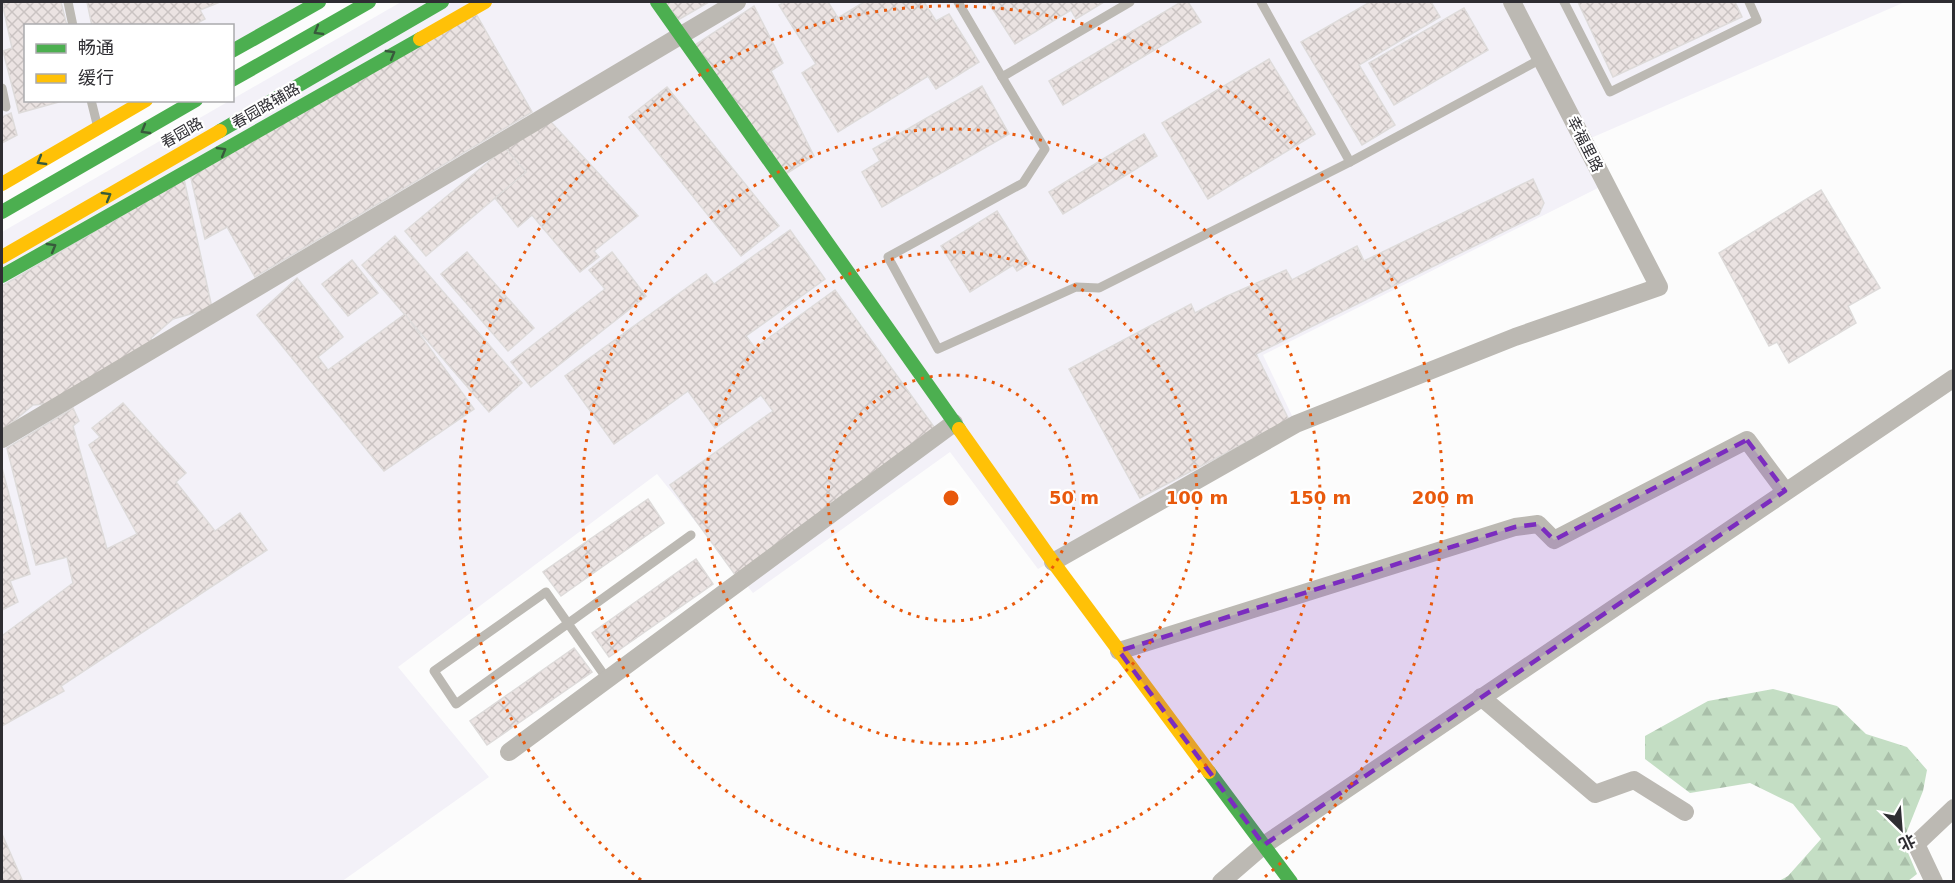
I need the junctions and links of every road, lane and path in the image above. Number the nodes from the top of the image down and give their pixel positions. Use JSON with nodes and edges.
{"nodes":[{"id":1,"x":68,"y":2,"type":"edge"},
{"id":2,"x":319,"y":2,"type":"edge"},
{"id":3,"x":369,"y":2,"type":"edge"},
{"id":4,"x":442,"y":2,"type":"edge"},
{"id":5,"x":485,"y":2,"type":"edge"},
{"id":6,"x":657,"y":2,"type":"edge"},
{"id":7,"x":736,"y":2,"type":"edge"},
{"id":8,"x":958,"y":2,"type":"edge"},
{"id":9,"x":1130,"y":2,"type":"edge"},
{"id":10,"x":1261,"y":2,"type":"edge"},
{"id":11,"x":1512,"y":2,"type":"edge"},
{"id":12,"x":1564,"y":2,"type":"edge"},
{"id":13,"x":1749,"y":2,"type":"edge"},
{"id":14,"x":73,"y":24,"type":"edge"},
{"id":15,"x":681,"y":36,"type":"junction"},
{"id":16,"x":234,"y":50,"type":"edge"},
{"id":17,"x":1541,"y":59,"type":"junction"},
{"id":18,"x":1002,"y":77,"type":"junction"},
{"id":19,"x":234,"y":79,"type":"edge"},
{"id":20,"x":2,"y":88,"type":"edge"},
{"id":21,"x":91,"y":102,"type":"edge"},
{"id":22,"x":144,"y":102,"type":"edge"},
{"id":23,"x":191,"y":102,"type":"edge"},
{"id":24,"x":6,"y":107,"type":"dead end"},
{"id":25,"x":101,"y":141,"type":"junction"},
{"id":26,"x":1350,"y":162,"type":"junction"},
{"id":27,"x":2,"y":184,"type":"edge"},
{"id":28,"x":2,"y":212,"type":"edge"},
{"id":29,"x":2,"y":257,"type":"edge"},
{"id":30,"x":2,"y":276,"type":"edge"},
{"id":31,"x":1953,"y":378,"type":"edge"},
{"id":32,"x":954,"y":423,"type":"junction"},
{"id":33,"x":2,"y":439,"type":"edge"},
{"id":34,"x":1785,"y":491,"type":"junction"},
{"id":35,"x":691,"y":535,"type":"dead end"},
{"id":36,"x":1053,"y":562,"type":"junction"},
{"id":37,"x":568,"y":623,"type":"junction"},
{"id":38,"x":1119,"y":651,"type":"junction"},
{"id":39,"x":607,"y":679,"type":"junction"},
{"id":40,"x":1480,"y":697,"type":"junction"},
{"id":41,"x":509,"y":752,"type":"dead end"},
{"id":42,"x":1953,"y":808,"type":"edge"},
{"id":43,"x":1685,"y":812,"type":"dead end"},
{"id":44,"x":1264,"y":845,"type":"junction"},
{"id":45,"x":1221,"y":882,"type":"edge"},
{"id":46,"x":1291,"y":882,"type":"edge"},
{"id":47,"x":1934,"y":882,"type":"edge"}],
"edges":[{"from":1,"to":14,"type":"lane"},
{"from":2,"to":16,"type":"street"},
{"from":3,"to":19,"type":"street","one_way":true},
{"from":29,"to":4,"type":"street","name":"春园路","one_way":true},
{"from":30,"to":5,"type":"street","name":"春园路辅路","one_way":true},
{"from":6,"to":15,"type":"street"},
{"from":7,"to":15,"type":"street"},
{"from":8,"to":18,"type":"lane"},
{"from":9,"to":18,"type":"lane"},
{"from":10,"to":26,"type":"lane"},
{"from":11,"to":17,"type":"street","name":"幸福里路"},
{"from":12,"to":13,"type":"lane"},
{"from":15,"to":32,"type":"street"},
{"from":15,"to":33,"type":"street"},
{"from":17,"to":26,"type":"lane"},
{"from":17,"to":36,"type":"street","name":"幸福里路"},
{"from":18,"to":26,"type":"lane"},
{"from":20,"to":24,"type":"lane"},
{"from":21,"to":25,"type":"lane"},
{"from":22,"to":25,"type":"street"},
{"from":23,"to":25,"type":"street","name":"春园路","one_way":true},
{"from":25,"to":27,"type":"street","one_way":true},
{"from":25,"to":28,"type":"street","name":"春园路"},
{"from":31,"to":34,"type":"street"},
{"from":32,"to":36,"type":"street"},
{"from":32,"to":39,"type":"street"},
{"from":34,"to":38,"type":"street"},
{"from":34,"to":40,"type":"street"},
{"from":35,"to":37,"type":"lane"},
{"from":36,"to":38,"type":"street"},
{"from":37,"to":37,"type":"lane"},
{"from":37,"to":39,"type":"lane"},
{"from":38,"to":44,"type":"street"},
{"from":39,"to":41,"type":"street"},
{"from":40,"to":43,"type":"street"},
{"from":40,"to":44,"type":"street"},
{"from":42,"to":47,"type":"street"},
{"from":44,"to":45,"type":"street"},
{"from":44,"to":46,"type":"street"}]}
